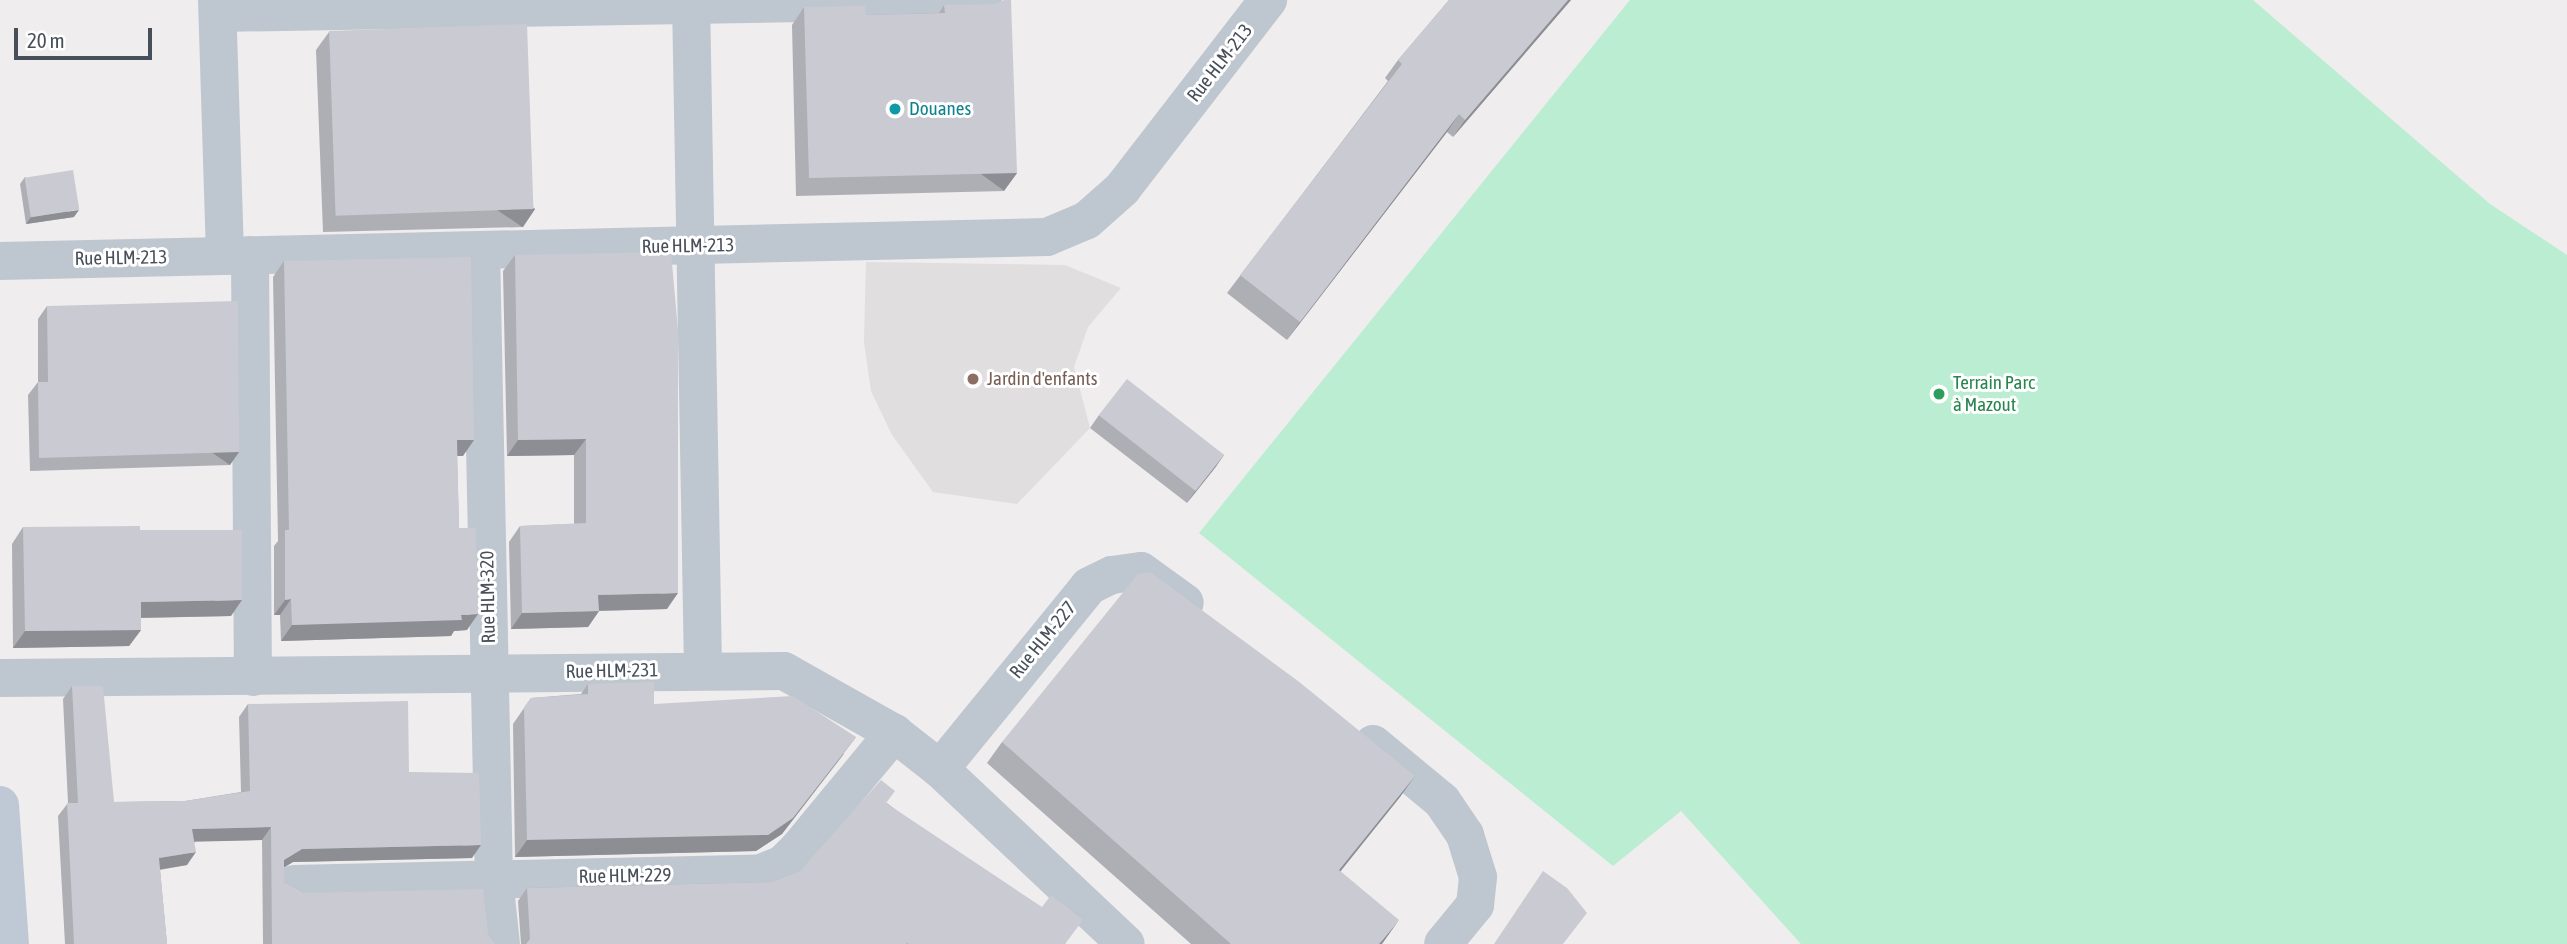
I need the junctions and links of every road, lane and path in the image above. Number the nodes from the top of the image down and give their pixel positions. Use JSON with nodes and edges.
{"nodes":[{"id":1,"x":983,"y":0,"type":"edge"},
{"id":2,"x":1268,"y":0,"type":"edge"},
{"id":3,"x":691,"y":2,"type":"edge"},
{"id":4,"x":217,"y":7,"type":"edge"},
{"id":5,"x":695,"y":246,"type":"junction"},
{"id":6,"x":481,"y":250,"type":"junction"},
{"id":7,"x":238,"y":256,"type":"junction"},
{"id":8,"x":0,"y":261,"type":"edge"},
{"id":9,"x":1217,"y":627,"type":"edge"},
{"id":10,"x":703,"y":669,"type":"junction"},
{"id":11,"x":490,"y":673,"type":"junction"},
{"id":12,"x":253,"y":677,"type":"junction"},
{"id":13,"x":0,"y":678,"type":"edge"},
{"id":14,"x":1347,"y":724,"type":"edge"},
{"id":15,"x":894,"y":733,"type":"junction"},
{"id":16,"x":940,"y":769,"type":"junction"},
{"id":17,"x":0,"y":804,"type":"edge"},
{"id":18,"x":494,"y":879,"type":"junction"},
{"id":19,"x":295,"y":884,"type":"dead end"},
{"id":20,"x":10,"y":944,"type":"edge"},
{"id":21,"x":502,"y":944,"type":"edge"},
{"id":22,"x":1126,"y":944,"type":"edge"},
{"id":23,"x":1443,"y":944,"type":"edge"}],
"edges":[{"from":1,"to":3,"type":"street"},
{"from":2,"to":5,"type":"street","name":"Rue HLM-213"},
{"from":3,"to":4,"type":"street"},
{"from":3,"to":5,"type":"street"},
{"from":4,"to":7,"type":"street"},
{"from":5,"to":6,"type":"street","name":"Rue HLM-213"},
{"from":5,"to":10,"type":"street"},
{"from":6,"to":7,"type":"street","name":"Rue HLM-213"},
{"from":6,"to":11,"type":"street","name":"Rue HLM-320"},
{"from":7,"to":8,"type":"street","name":"Rue HLM-213"},
{"from":7,"to":12,"type":"street"},
{"from":9,"to":16,"type":"street","name":"Rue HLM-227"},
{"from":10,"to":11,"type":"street","name":"Rue HLM-231"},
{"from":10,"to":15,"type":"street","name":"Rue HLM-231"},
{"from":11,"to":12,"type":"street","name":"Rue HLM-231"},
{"from":11,"to":18,"type":"street","name":"Rue HLM-320"},
{"from":12,"to":13,"type":"street","name":"Rue HLM-231"},
{"from":14,"to":23,"type":"street"},
{"from":15,"to":16,"type":"street","name":"Rue HLM-231"},
{"from":15,"to":18,"type":"street","name":"Rue HLM-229"},
{"from":16,"to":22,"type":"street","name":"Rue HLM-231"},
{"from":17,"to":20,"type":"street"},
{"from":18,"to":19,"type":"street","name":"Rue HLM-229"},
{"from":18,"to":21,"type":"street","name":"Rue HLM-320"}]}
